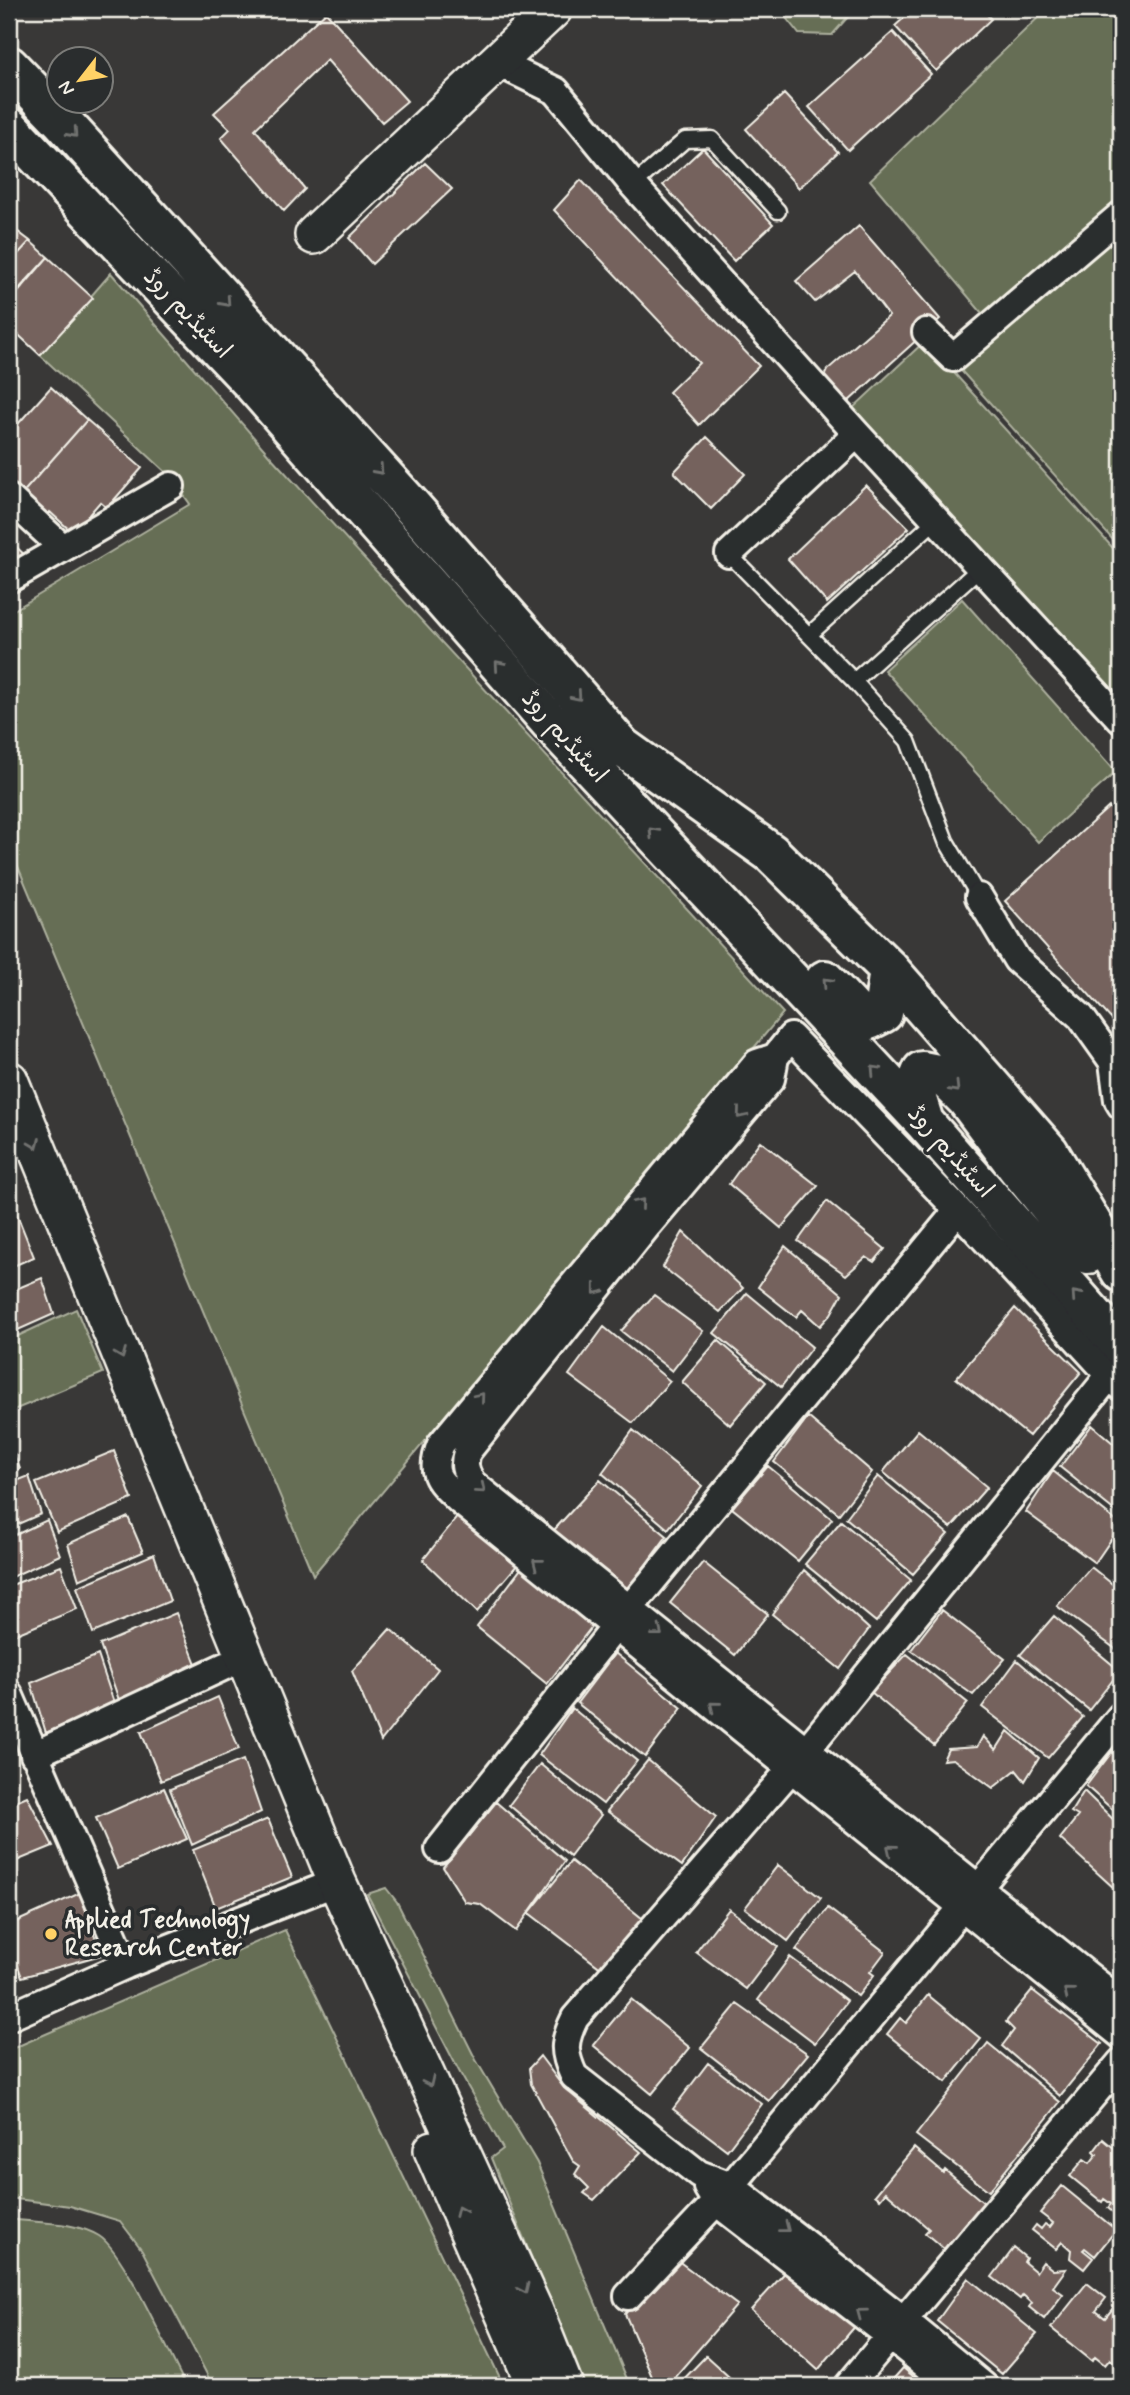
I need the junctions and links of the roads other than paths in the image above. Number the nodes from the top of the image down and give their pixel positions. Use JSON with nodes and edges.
{"nodes":[{"id":1,"x":553,"y":9,"type":"edge"},
{"id":2,"x":496,"y":62,"type":"junction"},
{"id":3,"x":9,"y":66,"type":"edge"},
{"id":4,"x":9,"y":127,"type":"edge"},
{"id":5,"x":633,"y":185,"type":"junction"},
{"id":6,"x":778,"y":211,"type":"dead end"},
{"id":7,"x":1121,"y":215,"type":"edge"},
{"id":8,"x":314,"y":235,"type":"dead end"},
{"id":9,"x":926,"y":332,"type":"dead end"},
{"id":10,"x":858,"y":434,"type":"junction"},
{"id":11,"x":171,"y":486,"type":"dead end"},
{"id":12,"x":9,"y":498,"type":"edge"},
{"id":13,"x":937,"y":519,"type":"junction"},
{"id":14,"x":62,"y":547,"type":"junction"},
{"id":15,"x":730,"y":554,"type":"joint"},
{"id":16,"x":981,"y":567,"type":"junction"},
{"id":17,"x":9,"y":579,"type":"edge"},
{"id":18,"x":809,"y":635,"type":"junction"},
{"id":19,"x":854,"y":681,"type":"junction"},
{"id":20,"x":1121,"y":720,"type":"edge"},
{"id":21,"x":685,"y":866,"type":"junction"},
{"id":22,"x":979,"y":897,"type":"joint"},
{"id":23,"x":889,"y":969,"type":"junction"},
{"id":24,"x":816,"y":1007,"type":"junction"},
{"id":25,"x":783,"y":1047,"type":"junction"},
{"id":26,"x":9,"y":1080,"type":"edge"},
{"id":27,"x":1121,"y":1105,"type":"edge"},
{"id":28,"x":924,"y":1122,"type":"junction"},
{"id":29,"x":9,"y":1147,"type":"edge"},
{"id":30,"x":958,"y":1210,"type":"junction"},
{"id":31,"x":1121,"y":1272,"type":"edge"},
{"id":32,"x":1121,"y":1293,"type":"edge"},
{"id":33,"x":1117,"y":1369,"type":"edge"},
{"id":34,"x":623,"y":1618,"type":"junction"},
{"id":35,"x":225,"y":1666,"type":"junction"},
{"id":36,"x":10,"y":1702,"type":"edge"},
{"id":37,"x":1121,"y":1716,"type":"edge"},
{"id":38,"x":34,"y":1755,"type":"junction"},
{"id":39,"x":799,"y":1758,"type":"junction"},
{"id":40,"x":439,"y":1849,"type":"dead end"},
{"id":41,"x":327,"y":1886,"type":"junction"},
{"id":42,"x":972,"y":1899,"type":"junction"},
{"id":43,"x":126,"y":1965,"type":"junction"},
{"id":44,"x":1121,"y":2002,"type":"edge"},
{"id":45,"x":9,"y":2017,"type":"edge"},
{"id":46,"x":1121,"y":2035,"type":"edge"},
{"id":47,"x":1121,"y":2062,"type":"edge"},
{"id":48,"x":724,"y":2194,"type":"junction"},
{"id":49,"x":628,"y":2296,"type":"dead end"},
{"id":50,"x":898,"y":2329,"type":"junction"},
{"id":51,"x":536,"y":2386,"type":"edge"},
{"id":52,"x":564,"y":2386,"type":"edge"},
{"id":53,"x":848,"y":2386,"type":"edge"},
{"id":54,"x":952,"y":2386,"type":"edge"},
{"id":55,"x":984,"y":2386,"type":"edge"}],
"edges":[{"from":1,"to":2,"type":"street"},
{"from":2,"to":5,"type":"street"},
{"from":2,"to":8,"type":"street"},
{"from":3,"to":23,"type":"main road","name":"اسٹیڈیم روڈ","one_way":true},
{"from":21,"to":4,"type":"main road","name":"اسٹیڈیم روڈ","one_way":true},
{"from":5,"to":6,"type":"lane"},
{"from":5,"to":10,"type":"street"},
{"from":7,"to":9,"type":"street"},
{"from":10,"to":13,"type":"street"},
{"from":10,"to":15,"type":"street"},
{"from":11,"to":14,"type":"street"},
{"from":12,"to":14,"type":"street"},
{"from":13,"to":16,"type":"street"},
{"from":13,"to":18,"type":"lane"},
{"from":14,"to":17,"type":"street"},
{"from":15,"to":18,"type":"lane"},
{"from":16,"to":19,"type":"lane"},
{"from":16,"to":20,"type":"street"},
{"from":18,"to":19,"type":"lane"},
{"from":19,"to":22,"type":"lane"},
{"from":23,"to":21,"type":"main road","one_way":true},
{"from":21,"to":24,"type":"main road","name":"اسٹیڈیم روڈ"},
{"from":22,"to":27,"type":"street"},
{"from":23,"to":31,"type":"main road","name":"اسٹیڈیم روڈ"},
{"from":24,"to":25,"type":"street"},
{"from":28,"to":24,"type":"main road","name":"اسٹیڈیم روڈ","one_way":true},
{"from":25,"to":30,"type":"street"},
{"from":25,"to":34,"type":"street"},
{"from":26,"to":41,"type":"street","one_way":true},
{"from":28,"to":32,"type":"main road","one_way":true},
{"from":33,"to":28,"type":"main road","name":"اسٹیڈیم روڈ","one_way":true},
{"from":29,"to":35,"type":"street"},
{"from":30,"to":33,"type":"street"},
{"from":30,"to":34,"type":"street"},
{"from":33,"to":39,"type":"street"},
{"from":34,"to":39,"type":"street"},
{"from":34,"to":40,"type":"street"},
{"from":35,"to":38,"type":"street"},
{"from":35,"to":41,"type":"street"},
{"from":36,"to":38,"type":"street"},
{"from":37,"to":42,"type":"street"},
{"from":38,"to":43,"type":"street"},
{"from":39,"to":42,"type":"street"},
{"from":39,"to":48,"type":"street"},
{"from":41,"to":43,"type":"street"},
{"from":51,"to":41,"type":"street","one_way":true},
{"from":41,"to":52,"type":"street","one_way":true},
{"from":42,"to":44,"type":"street"},
{"from":46,"to":42,"type":"street","one_way":true},
{"from":42,"to":48,"type":"street"},
{"from":43,"to":45,"type":"street"},
{"from":47,"to":50,"type":"street"},
{"from":48,"to":49,"type":"street"},
{"from":48,"to":50,"type":"street"},
{"from":50,"to":53,"type":"street"},
{"from":50,"to":54,"type":"street"},
{"from":50,"to":55,"type":"street"}]}
